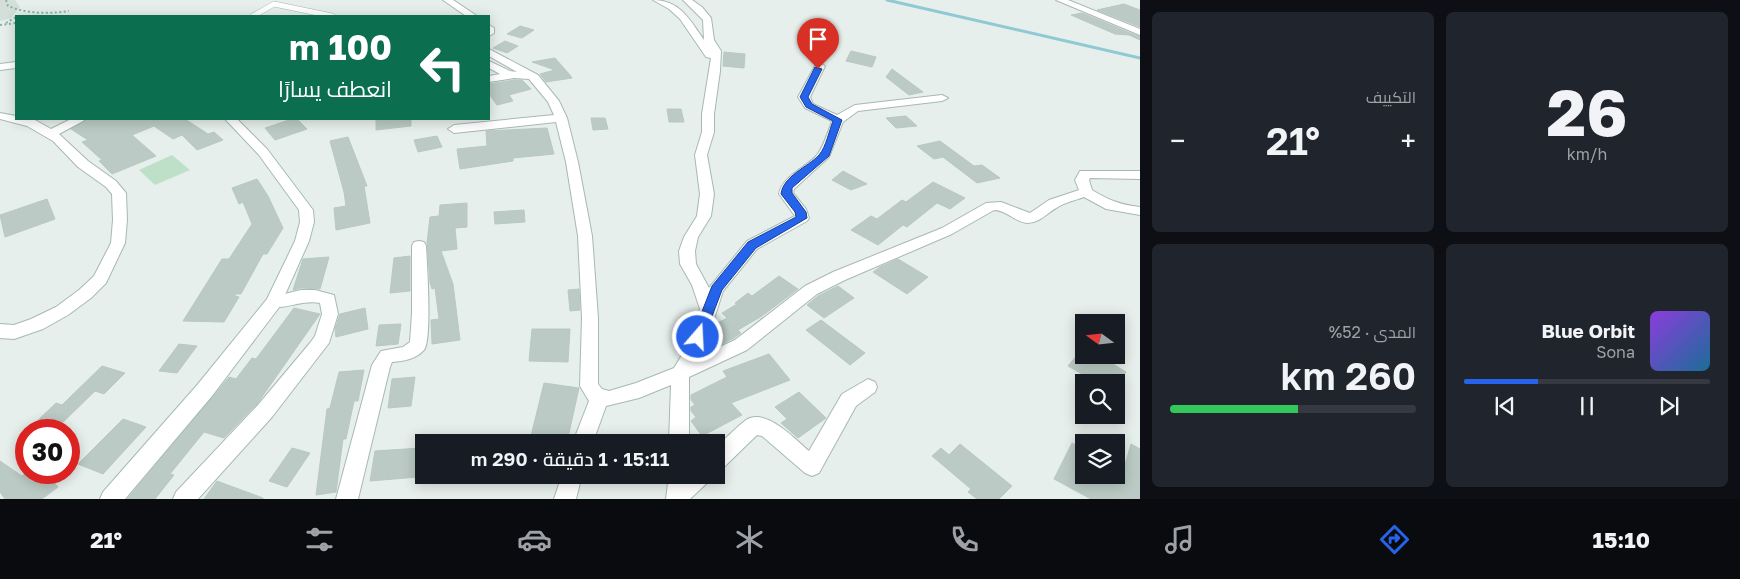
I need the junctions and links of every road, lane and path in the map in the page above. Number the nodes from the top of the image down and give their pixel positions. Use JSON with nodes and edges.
{"nodes":[{"id":1,"x":6,"y":0,"type":"edge"},
{"id":2,"x":447,"y":0,"type":"edge"},
{"id":3,"x":657,"y":0,"type":"edge"},
{"id":4,"x":1060,"y":0,"type":"edge"},
{"id":5,"x":696,"y":4,"type":"edge"},
{"id":6,"x":69,"y":11,"type":"dead end"},
{"id":7,"x":25,"y":12,"type":"junction"},
{"id":8,"x":20,"y":15,"type":"edge"},
{"id":9,"x":255,"y":15,"type":"edge"},
{"id":10,"x":328,"y":15,"type":"edge"},
{"id":11,"x":470,"y":15,"type":"edge"},
{"id":12,"x":15,"y":18,"type":"edge"},
{"id":13,"x":15,"y":23,"type":"edge"},
{"id":14,"x":0,"y":24,"type":"edge"},
{"id":15,"x":4,"y":24,"type":"junction"},
{"id":16,"x":1140,"y":32,"type":"edge"},
{"id":17,"x":490,"y":53,"type":"edge"},
{"id":18,"x":490,"y":64,"type":"edge"},
{"id":19,"x":715,"y":65,"type":"junction"},
{"id":20,"x":15,"y":66,"type":"edge"},
{"id":21,"x":820,"y":66,"type":"dead end"},
{"id":22,"x":0,"y":67,"type":"edge"},
{"id":23,"x":512,"y":75,"type":"junction"},
{"id":24,"x":534,"y":77,"type":"junction"},
{"id":25,"x":490,"y":79,"type":"edge"},
{"id":26,"x":942,"y":98,"type":"dead end"},
{"id":27,"x":0,"y":116,"type":"edge"},
{"id":28,"x":561,"y":118,"type":"junction"},
{"id":29,"x":15,"y":119,"type":"edge"},
{"id":30,"x":18,"y":120,"type":"edge"},
{"id":31,"x":77,"y":120,"type":"edge"},
{"id":32,"x":232,"y":120,"type":"edge"},
{"id":33,"x":838,"y":120,"type":"junction"},
{"id":34,"x":454,"y":129,"type":"dead end"},
{"id":35,"x":51,"y":134,"type":"junction"},
{"id":36,"x":1140,"y":175,"type":"edge"},
{"id":37,"x":1086,"y":192,"type":"junction"},
{"id":38,"x":1140,"y":211,"type":"edge"},
{"id":39,"x":419,"y":246,"type":"dead end"},
{"id":40,"x":274,"y":302,"type":"junction"},
{"id":41,"x":708,"y":309,"type":"junction"},
{"id":42,"x":0,"y":331,"type":"edge"},
{"id":43,"x":680,"y":373,"type":"junction"},
{"id":44,"x":868,"y":387,"type":"dead end"},
{"id":45,"x":600,"y":398,"type":"junction"},
{"id":46,"x":586,"y":434,"type":"edge"},
{"id":47,"x":679,"y":434,"type":"edge"},
{"id":48,"x":725,"y":453,"type":"edge"},
{"id":49,"x":569,"y":484,"type":"edge"},
{"id":50,"x":111,"y":499,"type":"edge"},
{"id":51,"x":184,"y":499,"type":"edge"},
{"id":52,"x":347,"y":499,"type":"edge"},
{"id":53,"x":565,"y":499,"type":"edge"}],
"edges":[{"from":1,"to":7,"type":"path"},
{"from":2,"to":11,"type":"street"},
{"from":3,"to":5,"type":"street"},
{"from":3,"to":19,"type":"street"},
{"from":4,"to":16,"type":"street"},
{"from":5,"to":19,"type":"street"},
{"from":6,"to":7,"type":"path"},
{"from":7,"to":8,"type":"path"},
{"from":9,"to":10,"type":"lane"},
{"from":12,"to":15,"type":"path"},
{"from":13,"to":15,"type":"path"},
{"from":14,"to":15,"type":"path"},
{"from":17,"to":24,"type":"street"},
{"from":18,"to":23,"type":"street"},
{"from":19,"to":41,"type":"street"},
{"from":20,"to":22,"type":"street"},
{"from":21,"to":33,"type":"street"},
{"from":23,"to":24,"type":"street"},
{"from":23,"to":25,"type":"street"},
{"from":24,"to":28,"type":"street"},
{"from":26,"to":33,"type":"street"},
{"from":27,"to":29,"type":"street"},
{"from":28,"to":34,"type":"street"},
{"from":28,"to":45,"type":"street"},
{"from":30,"to":35,"type":"street"},
{"from":31,"to":35,"type":"street"},
{"from":32,"to":40,"type":"street"},
{"from":33,"to":41,"type":"street"},
{"from":35,"to":42,"type":"street"},
{"from":36,"to":37,"type":"street"},
{"from":37,"to":38,"type":"street"},
{"from":37,"to":43,"type":"street"},
{"from":39,"to":52,"type":"street"},
{"from":40,"to":50,"type":"street"},
{"from":40,"to":51,"type":"street"},
{"from":41,"to":43,"type":"street"},
{"from":43,"to":45,"type":"street"},
{"from":43,"to":47,"type":"street"},
{"from":44,"to":48,"type":"street"},
{"from":45,"to":46,"type":"street"},
{"from":49,"to":53,"type":"street"}]}
